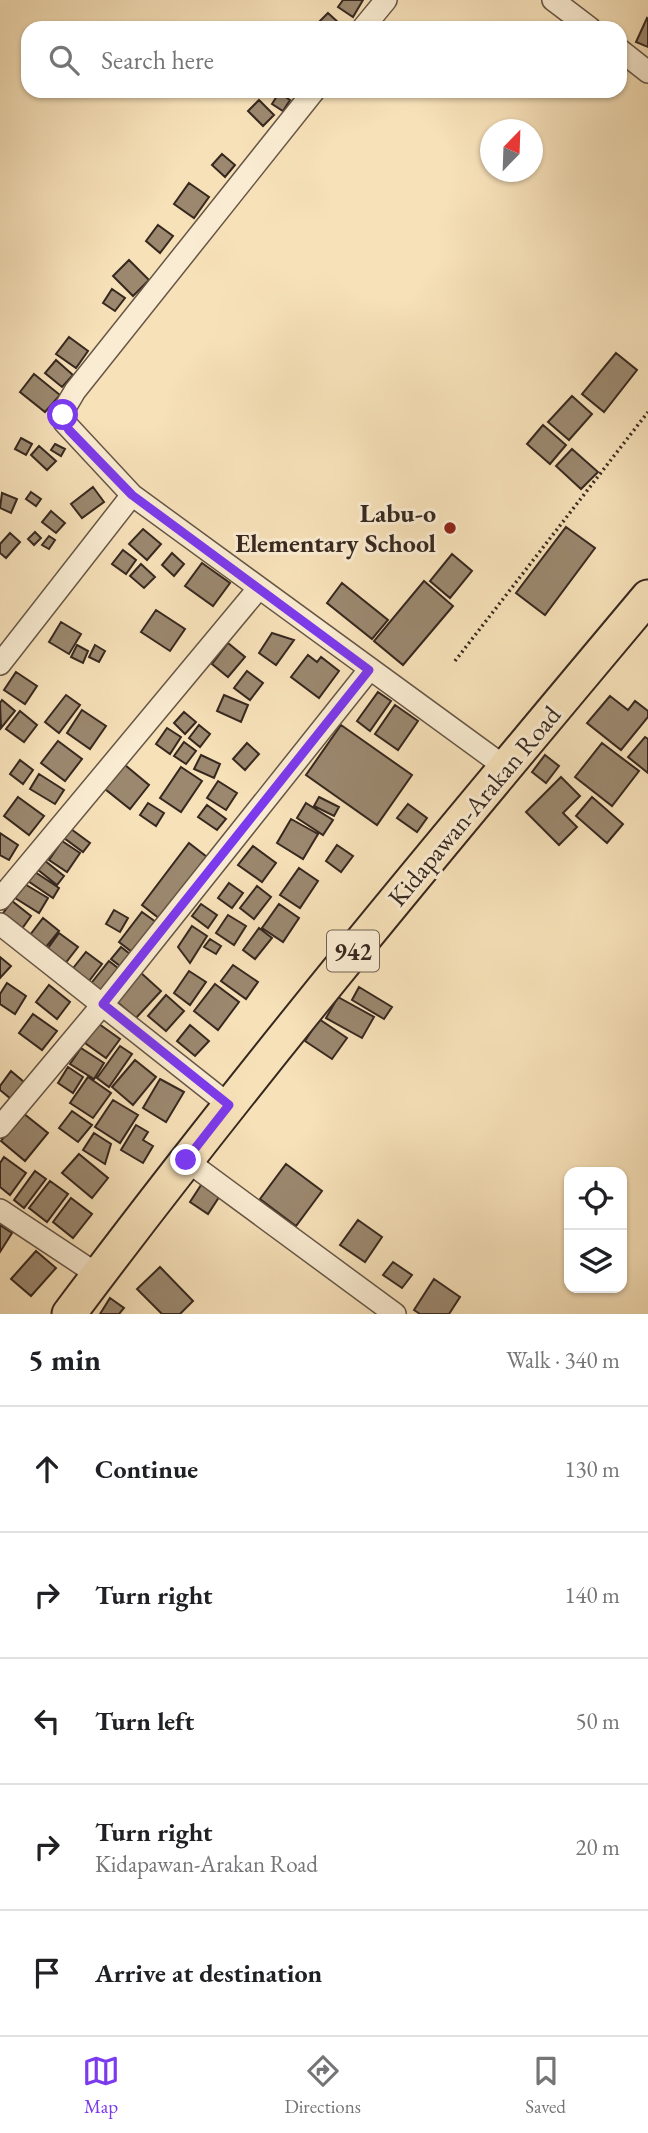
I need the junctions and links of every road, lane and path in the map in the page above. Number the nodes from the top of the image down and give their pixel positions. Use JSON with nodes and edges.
{"nodes":[{"id":1,"x":386,"y":0,"type":"edge"},
{"id":2,"x":553,"y":0,"type":"edge"},
{"id":3,"x":369,"y":21,"type":"edge"},
{"id":4,"x":581,"y":21,"type":"edge"},
{"id":5,"x":627,"y":56,"type":"edge"},
{"id":6,"x":648,"y":72,"type":"edge"},
{"id":7,"x":308,"y":98,"type":"edge"},
{"id":8,"x":648,"y":412,"type":"edge"},
{"id":9,"x":132,"y":495,"type":"junction"},
{"id":10,"x":258,"y":589,"type":"junction"},
{"id":11,"x":648,"y":597,"type":"edge"},
{"id":12,"x":456,"y":661,"type":"dead end"},
{"id":13,"x":0,"y":664,"type":"edge"},
{"id":14,"x":369,"y":670,"type":"junction"},
{"id":15,"x":505,"y":767,"type":"junction"},
{"id":16,"x":0,"y":899,"type":"edge"},
{"id":17,"x":0,"y":924,"type":"edge"},
{"id":18,"x":103,"y":1004,"type":"junction"},
{"id":19,"x":229,"y":1105,"type":"junction"},
{"id":20,"x":0,"y":1128,"type":"edge"},
{"id":21,"x":186,"y":1160,"type":"junction"},
{"id":22,"x":0,"y":1210,"type":"edge"},
{"id":23,"x":98,"y":1275,"type":"junction"},
{"id":24,"x":69,"y":1314,"type":"edge"},
{"id":25,"x":395,"y":1314,"type":"edge"}],
"edges":[{"from":1,"to":3,"type":"street"},
{"from":2,"to":4,"type":"street"},
{"from":5,"to":6,"type":"street"},
{"from":7,"to":9,"type":"street"},
{"from":8,"to":12,"type":"path"},
{"from":9,"to":10,"type":"street"},
{"from":9,"to":13,"type":"street"},
{"from":10,"to":14,"type":"street"},
{"from":10,"to":16,"type":"street"},
{"from":11,"to":15,"type":"main road","name":"Kidapawan-Arakan Road","number":"942"},
{"from":14,"to":15,"type":"street"},
{"from":14,"to":18,"type":"street"},
{"from":15,"to":19,"type":"main road","name":"Kidapawan-Arakan Road","number":"942"},
{"from":17,"to":18,"type":"street"},
{"from":18,"to":19,"type":"street"},
{"from":18,"to":20,"type":"street"},
{"from":19,"to":21,"type":"main road","name":"Kidapawan-Arakan Road","number":"942"},
{"from":21,"to":23,"type":"main road","name":"Kidapawan-Arakan Road","number":"942"},
{"from":21,"to":25,"type":"street"},
{"from":22,"to":23,"type":"street"},
{"from":23,"to":24,"type":"main road","name":"Kidapawan-Arakan Road","number":"942"}]}
